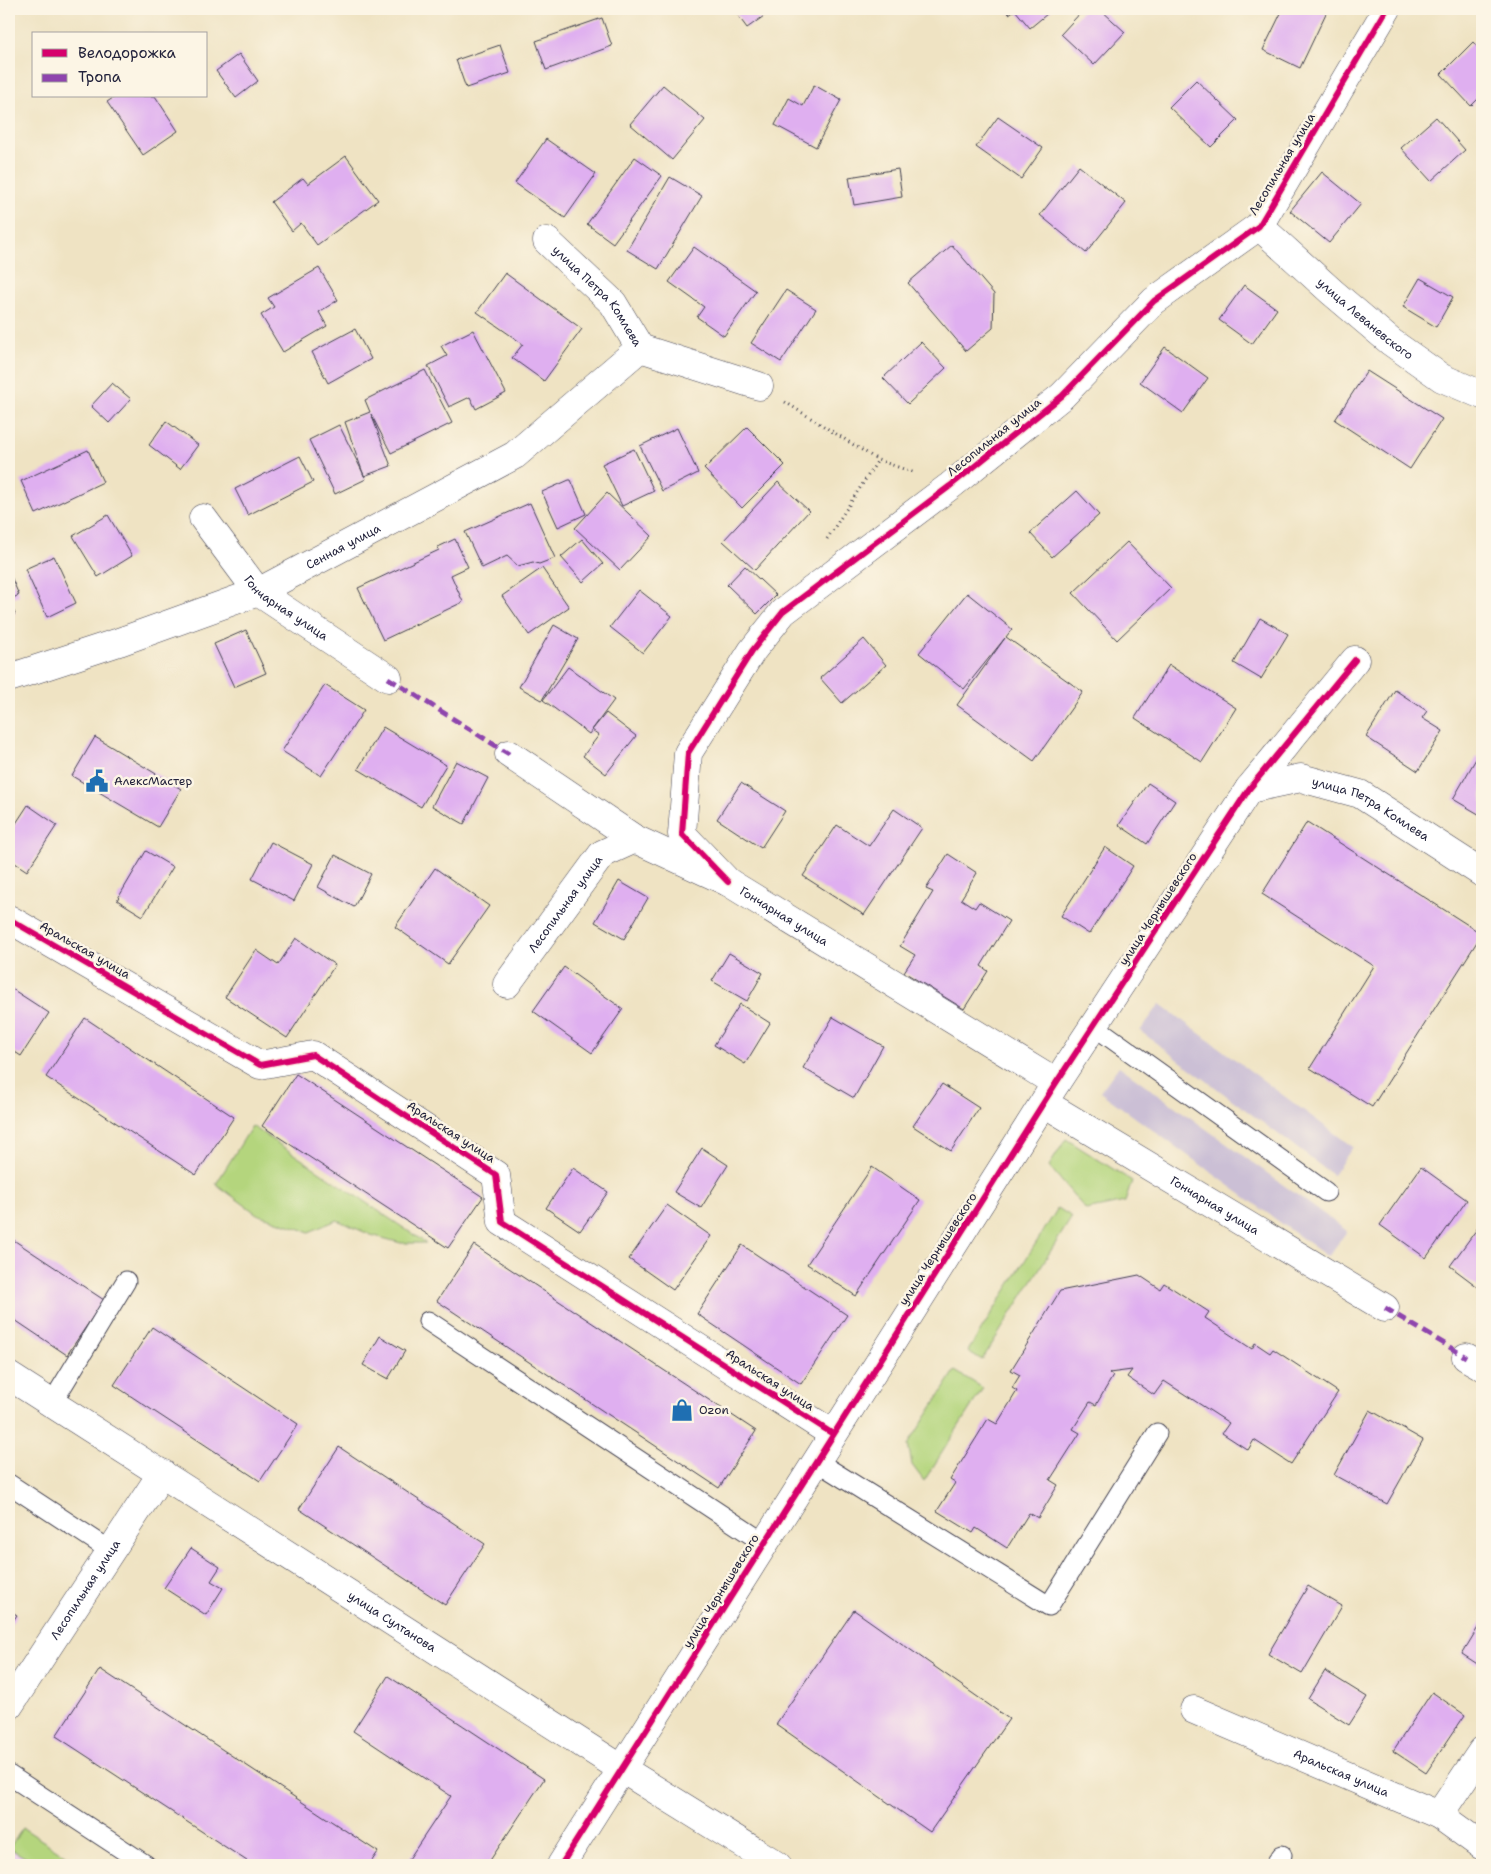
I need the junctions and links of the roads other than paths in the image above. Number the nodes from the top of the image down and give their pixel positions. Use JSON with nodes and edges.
{"nodes":[{"id":1,"x":1387,"y":9,"type":"edge"},
{"id":2,"x":1259,"y":226,"type":"junction"},
{"id":3,"x":547,"y":241,"type":"dead end"},
{"id":4,"x":640,"y":348,"type":"junction"},
{"id":5,"x":759,"y":386,"type":"road end"},
{"id":6,"x":1482,"y":395,"type":"edge"},
{"id":7,"x":203,"y":518,"type":"dead end"},
{"id":8,"x":258,"y":592,"type":"junction"},
{"id":9,"x":1355,"y":660,"type":"dead end"},
{"id":10,"x":9,"y":678,"type":"edge"},
{"id":11,"x":388,"y":678,"type":"dead end"},
{"id":12,"x":509,"y":754,"type":"dead end"},
{"id":13,"x":1249,"y":789,"type":"junction"},
{"id":14,"x":635,"y":839,"type":"junction"},
{"id":15,"x":1482,"y":873,"type":"edge"},
{"id":16,"x":728,"y":882,"type":"junction"},
{"id":17,"x":9,"y":919,"type":"edge"},
{"id":18,"x":507,"y":984,"type":"dead end"},
{"id":19,"x":1094,"y":1026,"type":"junction"},
{"id":20,"x":1050,"y":1093,"type":"junction"},
{"id":21,"x":1326,"y":1192,"type":"dead end"},
{"id":22,"x":126,"y":1281,"type":"dead end"},
{"id":23,"x":1385,"y":1308,"type":"dead end"},
{"id":24,"x":428,"y":1321,"type":"dead end"},
{"id":25,"x":9,"y":1376,"type":"edge"},
{"id":26,"x":52,"y":1403,"type":"junction"},
{"id":27,"x":1157,"y":1432,"type":"dead end"},
{"id":28,"x":833,"y":1434,"type":"junction"},
{"id":29,"x":816,"y":1461,"type":"junction"},
{"id":30,"x":162,"y":1473,"type":"junction"},
{"id":31,"x":9,"y":1484,"type":"edge"},
{"id":32,"x":764,"y":1543,"type":"junction"},
{"id":33,"x":111,"y":1551,"type":"junction"},
{"id":34,"x":9,"y":1706,"type":"edge"},
{"id":35,"x":1194,"y":1710,"type":"dead end"},
{"id":36,"x":1482,"y":1750,"type":"edge"},
{"id":37,"x":622,"y":1769,"type":"junction"},
{"id":38,"x":9,"y":1775,"type":"edge"},
{"id":39,"x":1438,"y":1815,"type":"junction"},
{"id":40,"x":1482,"y":1846,"type":"edge"},
{"id":41,"x":146,"y":1865,"type":"edge"},
{"id":42,"x":561,"y":1865,"type":"edge"},
{"id":43,"x":777,"y":1865,"type":"edge"}],
"edges":[{"from":1,"to":2,"type":"street","name":"Лесопильная улица"},
{"from":2,"to":6,"type":"street","name":"улица Леваневского"},
{"from":2,"to":16,"type":"street","name":"Лесопильная улица"},
{"from":3,"to":4,"type":"street","name":"улица Петра Комлева"},
{"from":4,"to":5,"type":"street","name":"улица Петра Комлева"},
{"from":4,"to":8,"type":"street","name":"Сенная улица"},
{"from":7,"to":8,"type":"street","name":"Гончарная улица"},
{"from":8,"to":10,"type":"street","name":"Сенная улица"},
{"from":8,"to":11,"type":"street","name":"Гончарная улица"},
{"from":9,"to":13,"type":"street","name":"улица Чернышевского"},
{"from":12,"to":14,"type":"street","name":"Гончарная улица"},
{"from":13,"to":15,"type":"street","name":"улица Петра Комлева"},
{"from":13,"to":19,"type":"street","name":"улица Чернышевского"},
{"from":14,"to":16,"type":"street","name":"Гончарная улица"},
{"from":14,"to":18,"type":"street","name":"Лесопильная улица"},
{"from":16,"to":20,"type":"street","name":"Гончарная улица"},
{"from":17,"to":28,"type":"street","name":"Аральская улица"},
{"from":19,"to":20,"type":"street","name":"улица Чернышевского"},
{"from":19,"to":21,"type":"lane"},
{"from":20,"to":23,"type":"street","name":"Гончарная улица"},
{"from":20,"to":28,"type":"street","name":"улица Чернышевского"},
{"from":22,"to":26,"type":"lane"},
{"from":24,"to":32,"type":"lane"},
{"from":25,"to":26,"type":"street","name":"улица Султанова"},
{"from":26,"to":30,"type":"street","name":"улица Султанова"},
{"from":27,"to":29,"type":"lane"},
{"from":28,"to":29,"type":"street","name":"улица Чернышевского"},
{"from":29,"to":32,"type":"street","name":"улица Чернышевского"},
{"from":30,"to":33,"type":"street","name":"Лесопильная улица"},
{"from":30,"to":37,"type":"street","name":"улица Султанова"},
{"from":31,"to":33,"type":"lane"},
{"from":32,"to":37,"type":"street","name":"улица Чернышевского"},
{"from":33,"to":34,"type":"street","name":"Лесопильная улица"},
{"from":35,"to":39,"type":"street","name":"Аральская улица"},
{"from":36,"to":39,"type":"street"},
{"from":37,"to":42,"type":"street","name":"улица Чернышевского"},
{"from":37,"to":43,"type":"street","name":"улица Султанова"},
{"from":38,"to":41,"type":"lane"},
{"from":39,"to":40,"type":"street","name":"Аральская улица"}]}
